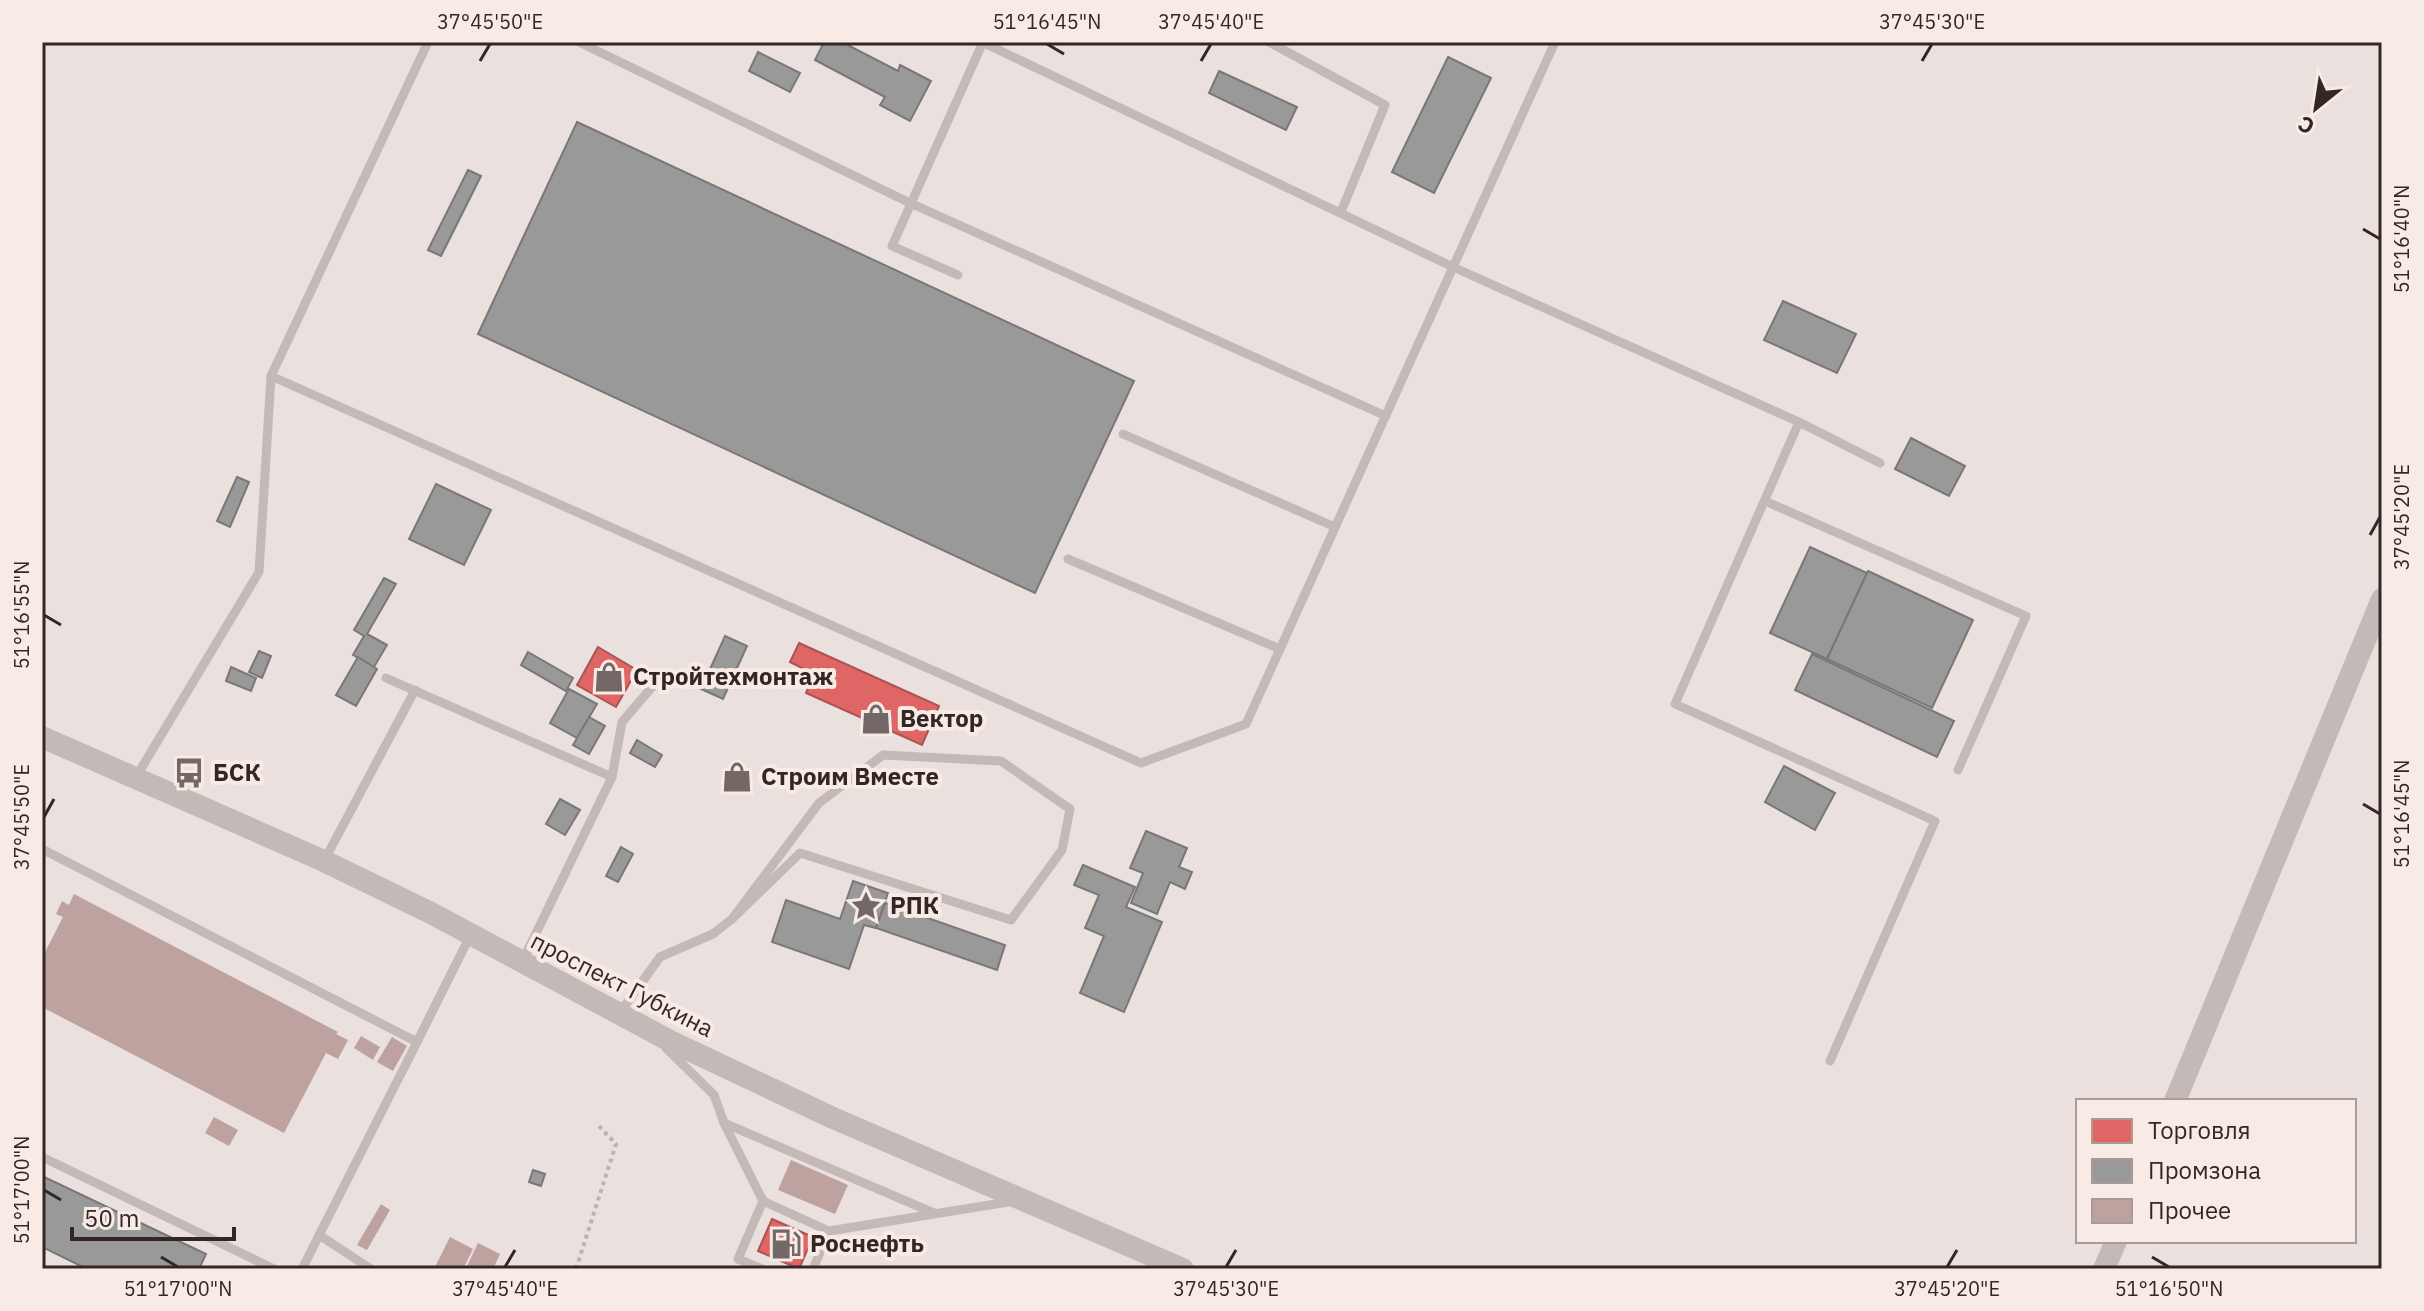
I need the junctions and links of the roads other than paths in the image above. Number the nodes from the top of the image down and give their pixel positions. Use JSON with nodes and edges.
{"nodes":[{"id":1,"x":428,"y":42,"type":"edge"},
{"id":2,"x":579,"y":42,"type":"edge"},
{"id":3,"x":982,"y":42,"type":"edge"},
{"id":4,"x":1269,"y":42,"type":"edge"},
{"id":5,"x":1555,"y":42,"type":"edge"},
{"id":6,"x":910,"y":203,"type":"junction"},
{"id":7,"x":1341,"y":212,"type":"junction"},
{"id":8,"x":1453,"y":267,"type":"junction"},
{"id":9,"x":958,"y":275,"type":"dead end"},
{"id":10,"x":271,"y":376,"type":"junction"},
{"id":11,"x":1386,"y":416,"type":"junction"},
{"id":12,"x":1799,"y":422,"type":"junction"},
{"id":13,"x":1123,"y":434,"type":"dead end"},
{"id":14,"x":1880,"y":463,"type":"dead end"},
{"id":15,"x":1765,"y":501,"type":"junction"},
{"id":16,"x":1335,"y":527,"type":"junction"},
{"id":17,"x":1068,"y":559,"type":"dead end"},
{"id":18,"x":2382,"y":599,"type":"edge"},
{"id":19,"x":1280,"y":649,"type":"junction"},
{"id":20,"x":386,"y":678,"type":"dead end"},
{"id":21,"x":659,"y":679,"type":"dead end"},
{"id":22,"x":415,"y":690,"type":"junction"},
{"id":23,"x":42,"y":737,"type":"edge"},
{"id":24,"x":1958,"y":770,"type":"dead end"},
{"id":25,"x":612,"y":777,"type":"junction"},
{"id":26,"x":136,"y":778,"type":"junction"},
{"id":27,"x":42,"y":849,"type":"edge"},
{"id":28,"x":324,"y":861,"type":"junction"},
{"id":29,"x":732,"y":919,"type":"junction"},
{"id":30,"x":471,"y":934,"type":"junction"},
{"id":31,"x":522,"y":962,"type":"junction"},
{"id":32,"x":619,"y":1014,"type":"junction"},
{"id":33,"x":647,"y":1029,"type":"junction"},
{"id":34,"x":417,"y":1042,"type":"junction"},
{"id":35,"x":1830,"y":1061,"type":"dead end"},
{"id":36,"x":2176,"y":1099,"type":"edge"},
{"id":37,"x":724,"y":1123,"type":"junction"},
{"id":38,"x":42,"y":1157,"type":"edge"},
{"id":39,"x":1024,"y":1200,"type":"junction"},
{"id":40,"x":763,"y":1201,"type":"junction"},
{"id":41,"x":935,"y":1214,"type":"junction"},
{"id":42,"x":829,"y":1231,"type":"junction"},
{"id":43,"x":319,"y":1235,"type":"junction"},
{"id":44,"x":2115,"y":1243,"type":"edge"},
{"id":45,"x":274,"y":1269,"type":"edge"},
{"id":46,"x":302,"y":1269,"type":"edge"},
{"id":47,"x":371,"y":1269,"type":"edge"},
{"id":48,"x":762,"y":1269,"type":"edge"},
{"id":49,"x":813,"y":1269,"type":"edge"},
{"id":50,"x":1183,"y":1269,"type":"edge"},
{"id":51,"x":2104,"y":1269,"type":"edge"}],
"edges":[{"from":1,"to":10,"type":"lane"},
{"from":2,"to":6,"type":"lane"},
{"from":3,"to":6,"type":"lane"},
{"from":3,"to":7,"type":"lane"},
{"from":4,"to":7,"type":"lane"},
{"from":5,"to":8,"type":"lane"},
{"from":6,"to":9,"type":"lane"},
{"from":6,"to":11,"type":"lane"},
{"from":7,"to":8,"type":"lane"},
{"from":8,"to":11,"type":"lane"},
{"from":8,"to":12,"type":"lane"},
{"from":10,"to":19,"type":"lane"},
{"from":10,"to":26,"type":"lane"},
{"from":11,"to":16,"type":"lane"},
{"from":12,"to":14,"type":"lane"},
{"from":12,"to":15,"type":"lane"},
{"from":13,"to":16,"type":"lane"},
{"from":15,"to":24,"type":"lane"},
{"from":15,"to":35,"type":"lane"},
{"from":16,"to":19,"type":"lane"},
{"from":17,"to":19,"type":"lane"},
{"from":18,"to":36,"type":"street"},
{"from":20,"to":22,"type":"lane"},
{"from":21,"to":25,"type":"lane"},
{"from":22,"to":25,"type":"lane"},
{"from":22,"to":28,"type":"lane"},
{"from":23,"to":26,"type":"street","name":"проспект Губкина"},
{"from":25,"to":31,"type":"lane"},
{"from":26,"to":28,"type":"street","name":"проспект Губкина"},
{"from":27,"to":34,"type":"lane"},
{"from":28,"to":30,"type":"street","name":"проспект Губкина"},
{"from":29,"to":29,"type":"lane"},
{"from":29,"to":32,"type":"lane"},
{"from":30,"to":31,"type":"street","name":"проспект Губкина"},
{"from":30,"to":34,"type":"lane"},
{"from":31,"to":32,"type":"street","name":"проспект Губкина"},
{"from":32,"to":33,"type":"street","name":"проспект Губкина"},
{"from":33,"to":37,"type":"lane"},
{"from":33,"to":39,"type":"street","name":"проспект Губкина"},
{"from":34,"to":43,"type":"lane"},
{"from":37,"to":40,"type":"lane"},
{"from":37,"to":41,"type":"lane"},
{"from":38,"to":45,"type":"lane"},
{"from":39,"to":41,"type":"lane"},
{"from":39,"to":50,"type":"street","name":"проспект Губкина"},
{"from":40,"to":42,"type":"lane"},
{"from":40,"to":48,"type":"lane"},
{"from":41,"to":42,"type":"lane"},
{"from":42,"to":49,"type":"lane"},
{"from":43,"to":46,"type":"lane"},
{"from":43,"to":47,"type":"lane"},
{"from":44,"to":51,"type":"street"}]}
